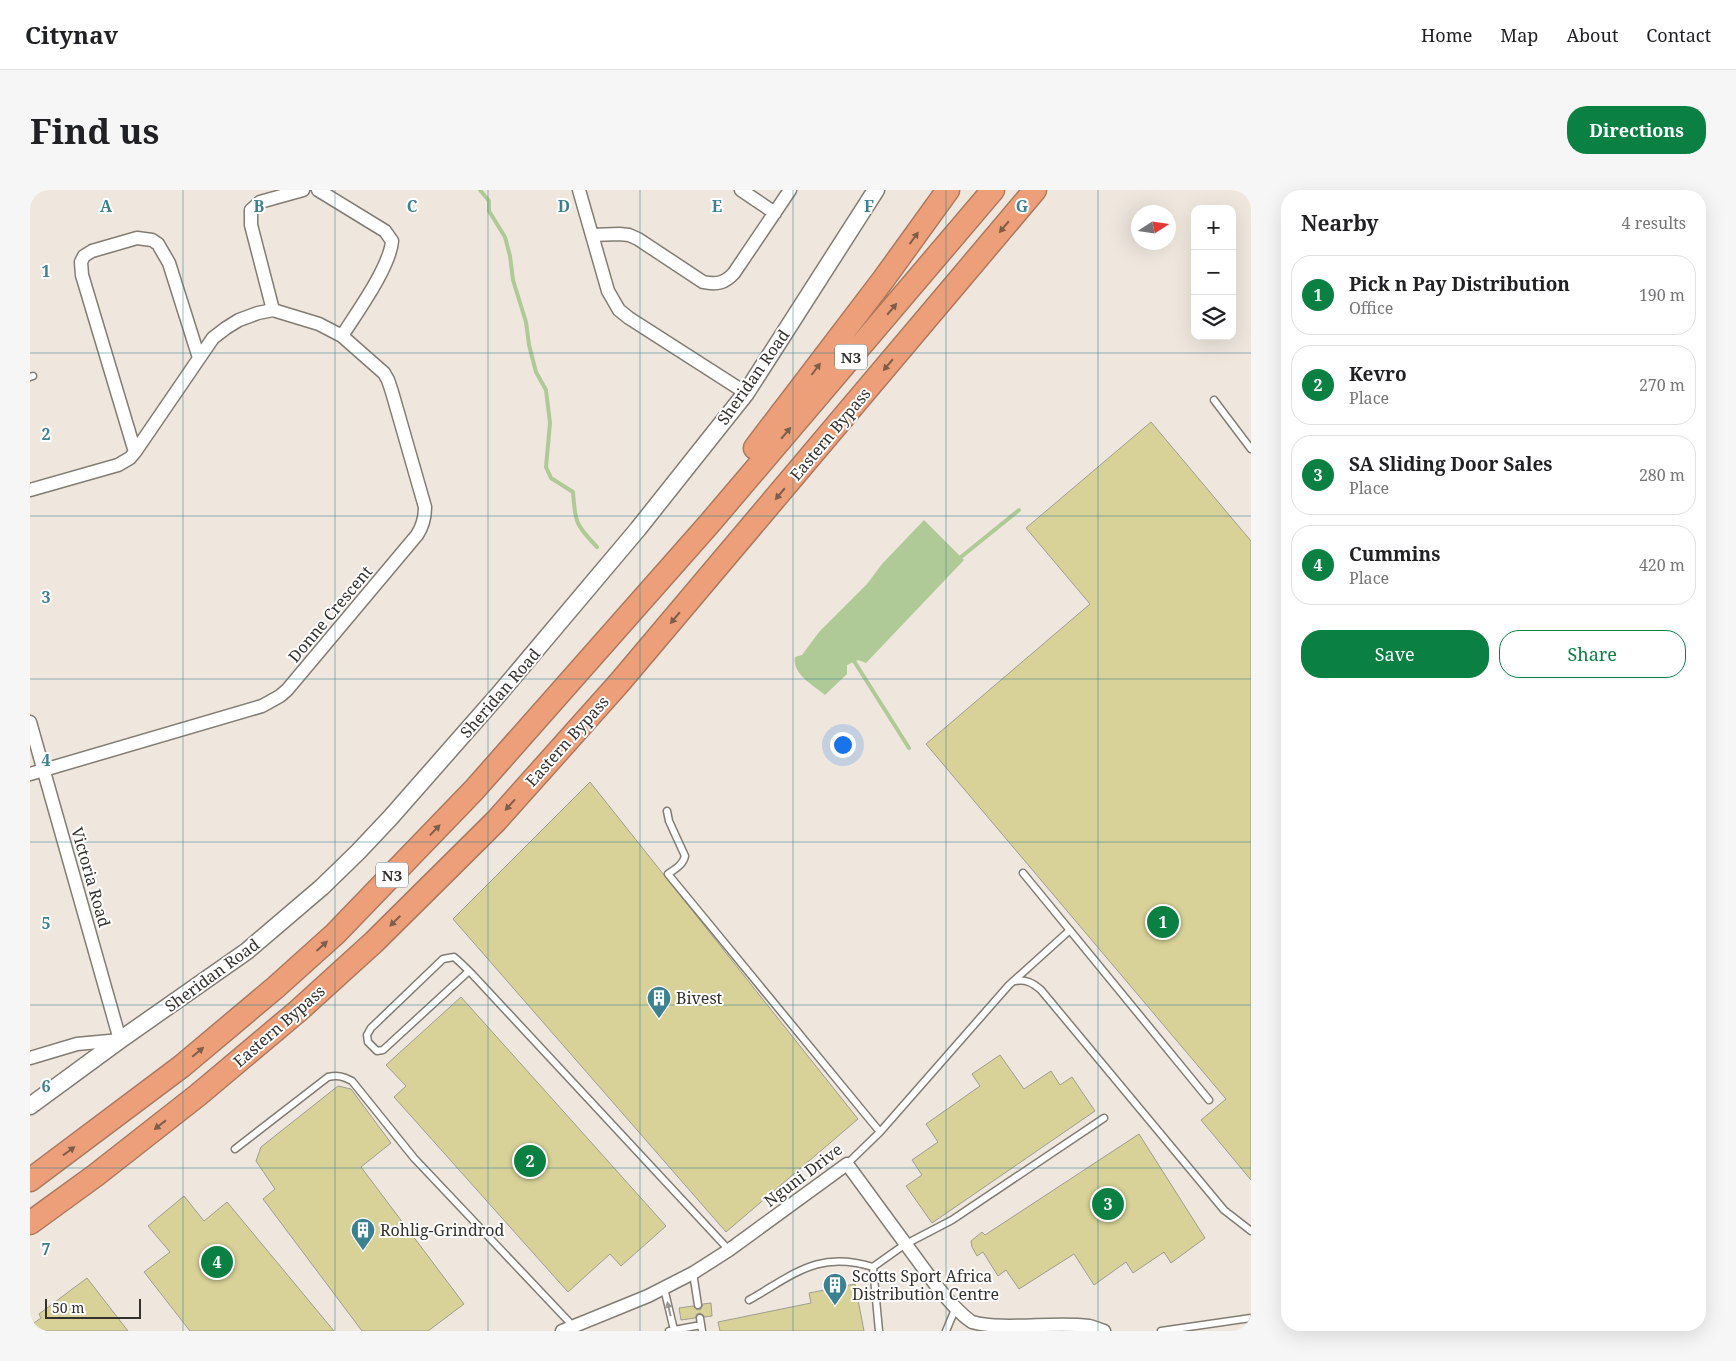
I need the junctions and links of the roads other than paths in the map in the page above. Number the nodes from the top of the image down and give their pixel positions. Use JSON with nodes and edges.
{"nodes":[{"id":1,"x":303,"y":190,"type":"edge"},
{"id":2,"x":318,"y":190,"type":"edge"},
{"id":3,"x":579,"y":190,"type":"edge"},
{"id":4,"x":741,"y":190,"type":"edge"},
{"id":5,"x":790,"y":190,"type":"edge"},
{"id":6,"x":876,"y":190,"type":"edge"},
{"id":7,"x":948,"y":190,"type":"edge"},
{"id":8,"x":993,"y":190,"type":"edge"},
{"id":9,"x":1035,"y":190,"type":"edge"},
{"id":10,"x":775,"y":213,"type":"junction"},
{"id":11,"x":592,"y":235,"type":"junction"},
{"id":12,"x":273,"y":310,"type":"junction"},
{"id":13,"x":342,"y":336,"type":"junction"},
{"id":14,"x":199,"y":358,"type":"junction"},
{"id":15,"x":746,"y":393,"type":"junction"},
{"id":16,"x":1214,"y":400,"type":"dead end"},
{"id":17,"x":1251,"y":449,"type":"edge"},
{"id":18,"x":136,"y":452,"type":"junction"},
{"id":19,"x":30,"y":490,"type":"edge"},
{"id":20,"x":709,"y":524,"type":"junction"},
{"id":21,"x":30,"y":722,"type":"edge"},
{"id":22,"x":44,"y":770,"type":"junction"},
{"id":23,"x":30,"y":774,"type":"edge"},
{"id":24,"x":667,"y":812,"type":"dead end"},
{"id":25,"x":1023,"y":874,"type":"dead end"},
{"id":26,"x":1070,"y":930,"type":"junction"},
{"id":27,"x":469,"y":971,"type":"junction"},
{"id":28,"x":1015,"y":981,"type":"junction"},
{"id":29,"x":120,"y":1040,"type":"junction"},
{"id":30,"x":30,"y":1058,"type":"edge"},
{"id":31,"x":1209,"y":1100,"type":"dead end"},
{"id":32,"x":30,"y":1106,"type":"edge"},
{"id":33,"x":1104,"y":1118,"type":"dead end"},
{"id":34,"x":880,"y":1132,"type":"junction"},
{"id":35,"x":235,"y":1149,"type":"dead end"},
{"id":36,"x":847,"y":1164,"type":"junction"},
{"id":37,"x":30,"y":1180,"type":"edge"},
{"id":38,"x":30,"y":1223,"type":"edge"},
{"id":39,"x":1251,"y":1231,"type":"edge"},
{"id":40,"x":904,"y":1245,"type":"junction"},
{"id":41,"x":729,"y":1250,"type":"junction"},
{"id":42,"x":873,"y":1267,"type":"junction"},
{"id":43,"x":693,"y":1273,"type":"junction"},
{"id":44,"x":664,"y":1288,"type":"junction"},
{"id":45,"x":749,"y":1300,"type":"dead end"},
{"id":46,"x":698,"y":1305,"type":"dead end"},
{"id":47,"x":956,"y":1307,"type":"junction"},
{"id":48,"x":1251,"y":1318,"type":"edge"},
{"id":49,"x":701,"y":1324,"type":"edge"},
{"id":50,"x":971,"y":1327,"type":"edge"},
{"id":51,"x":568,"y":1329,"type":"edge"},
{"id":52,"x":671,"y":1330,"type":"edge"},
{"id":53,"x":879,"y":1331,"type":"edge"},
{"id":54,"x":946,"y":1331,"type":"edge"},
{"id":55,"x":994,"y":1331,"type":"edge"},
{"id":56,"x":1104,"y":1331,"type":"edge"},
{"id":57,"x":1161,"y":1331,"type":"edge"}],
"edges":[{"from":1,"to":12,"type":"street"},
{"from":2,"to":13,"type":"street"},
{"from":3,"to":11,"type":"street"},
{"from":4,"to":10,"type":"street"},
{"from":5,"to":10,"type":"street"},
{"from":6,"to":15,"type":"street","name":"Sheridan Road"},
{"from":20,"to":7,"type":"highway","one_way":true},
{"from":20,"to":8,"type":"highway","name":"Eastern Bypass","number":"N3","one_way":true},
{"from":9,"to":38,"type":"highway","name":"Eastern Bypass","number":"N3","one_way":true},
{"from":10,"to":11,"type":"street"},
{"from":11,"to":15,"type":"street"},
{"from":12,"to":13,"type":"street","name":"Donne Crescent"},
{"from":12,"to":14,"type":"street"},
{"from":13,"to":22,"type":"street","name":"Donne Crescent"},
{"from":14,"to":18,"type":"street"},
{"from":14,"to":18,"type":"street"},
{"from":15,"to":29,"type":"street","name":"Sheridan Road"},
{"from":16,"to":17,"type":"lane"},
{"from":18,"to":19,"type":"street"},
{"from":37,"to":20,"type":"highway","name":"Eastern Bypass","number":"N3","one_way":true},
{"from":21,"to":22,"type":"street","name":"Victoria Road"},
{"from":22,"to":23,"type":"street","name":"Donne Crescent"},
{"from":22,"to":29,"type":"street","name":"Victoria Road"},
{"from":24,"to":34,"type":"lane"},
{"from":25,"to":26,"type":"lane"},
{"from":26,"to":28,"type":"lane","name":"Nguni Drive"},
{"from":26,"to":31,"type":"lane"},
{"from":27,"to":27,"type":"lane"},
{"from":27,"to":41,"type":"lane"},
{"from":28,"to":34,"type":"lane","name":"Nguni Drive"},
{"from":28,"to":39,"type":"lane"},
{"from":29,"to":30,"type":"street"},
{"from":29,"to":32,"type":"street","name":"Sheridan Road"},
{"from":33,"to":40,"type":"lane"},
{"from":34,"to":36,"type":"lane","name":"Nguni Drive"},
{"from":35,"to":51,"type":"lane"},
{"from":36,"to":40,"type":"street"},
{"from":36,"to":41,"type":"street","name":"Nguni Drive"},
{"from":40,"to":42,"type":"lane"},
{"from":40,"to":47,"type":"street"},
{"from":41,"to":43,"type":"street","name":"Nguni Drive"},
{"from":42,"to":45,"type":"lane"},
{"from":42,"to":53,"type":"lane"},
{"from":43,"to":44,"type":"street","name":"Nguni Drive"},
{"from":43,"to":46,"type":"lane"},
{"from":44,"to":51,"type":"street","name":"Nguni Drive"},
{"from":52,"to":44,"type":"lane","one_way":true},
{"from":47,"to":50,"type":"street"},
{"from":47,"to":54,"type":"lane"},
{"from":48,"to":57,"type":"lane"},
{"from":49,"to":52,"type":"lane"},
{"from":50,"to":55,"type":"street"},
{"from":55,"to":56,"type":"street"}]}
